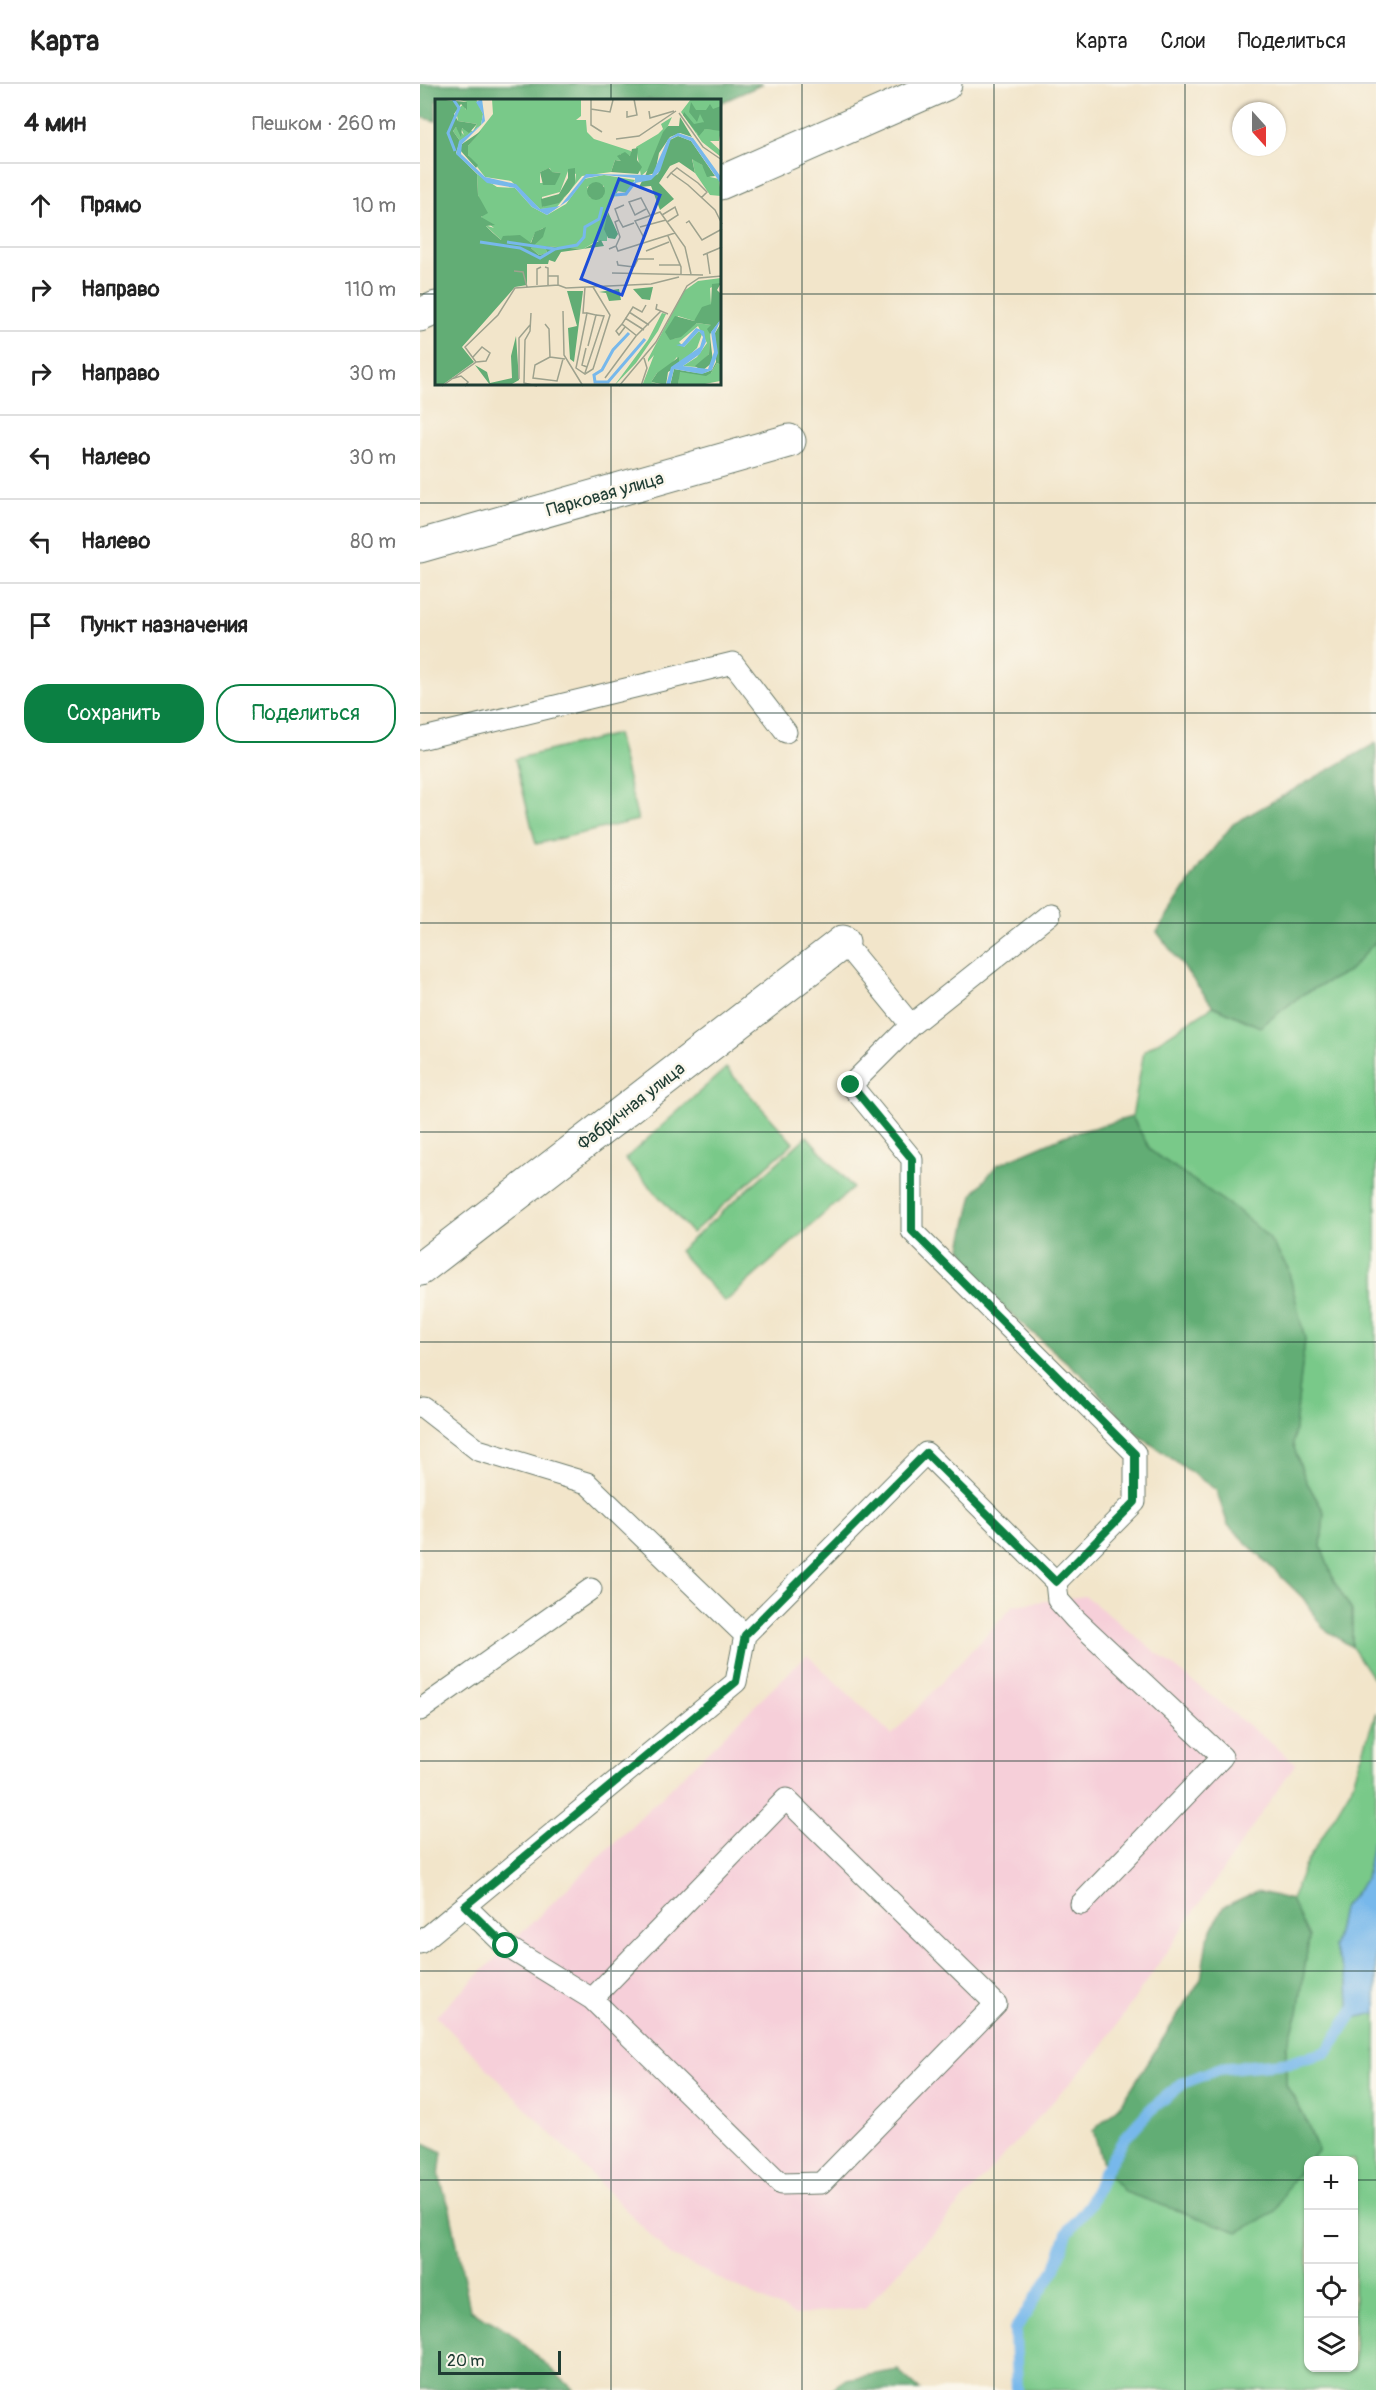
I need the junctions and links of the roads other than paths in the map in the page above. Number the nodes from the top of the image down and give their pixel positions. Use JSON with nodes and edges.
{"nodes":[{"id":1,"x":945,"y":84,"type":"edge"},
{"id":2,"x":722,"y":182,"type":"edge"},
{"id":3,"x":435,"y":308,"type":"edge"},
{"id":4,"x":420,"y":315,"type":"edge"},
{"id":5,"x":789,"y":441,"type":"dead end"},
{"id":6,"x":420,"y":546,"type":"edge"},
{"id":7,"x":786,"y":732,"type":"dead end"},
{"id":8,"x":420,"y":739,"type":"edge"},
{"id":9,"x":1050,"y":914,"type":"dead end"},
{"id":10,"x":843,"y":942,"type":"joint"},
{"id":11,"x":911,"y":1025,"type":"junction"},
{"id":12,"x":420,"y":1269,"type":"edge"},
{"id":13,"x":424,"y":1408,"type":"dead end"},
{"id":14,"x":1056,"y":1582,"type":"junction"},
{"id":15,"x":591,"y":1589,"type":"dead end"},
{"id":16,"x":745,"y":1635,"type":"junction"},
{"id":17,"x":420,"y":1710,"type":"edge"},
{"id":18,"x":1081,"y":1904,"type":"dead end"},
{"id":19,"x":465,"y":1906,"type":"junction"},
{"id":20,"x":420,"y":1944,"type":"edge"},
{"id":21,"x":592,"y":1999,"type":"junction"}],
"edges":[{"from":1,"to":2,"type":"street"},
{"from":3,"to":4,"type":"street"},
{"from":5,"to":6,"type":"street","name":"Парковая улица"},
{"from":7,"to":8,"type":"lane"},
{"from":9,"to":11,"type":"lane"},
{"from":10,"to":11,"type":"lane"},
{"from":10,"to":12,"type":"street","name":"Фабричная улица"},
{"from":11,"to":14,"type":"lane"},
{"from":13,"to":16,"type":"lane"},
{"from":14,"to":16,"type":"lane"},
{"from":14,"to":18,"type":"lane"},
{"from":15,"to":17,"type":"lane"},
{"from":16,"to":19,"type":"lane"},
{"from":19,"to":20,"type":"lane"},
{"from":19,"to":21,"type":"lane"},
{"from":21,"to":21,"type":"lane"}]}
